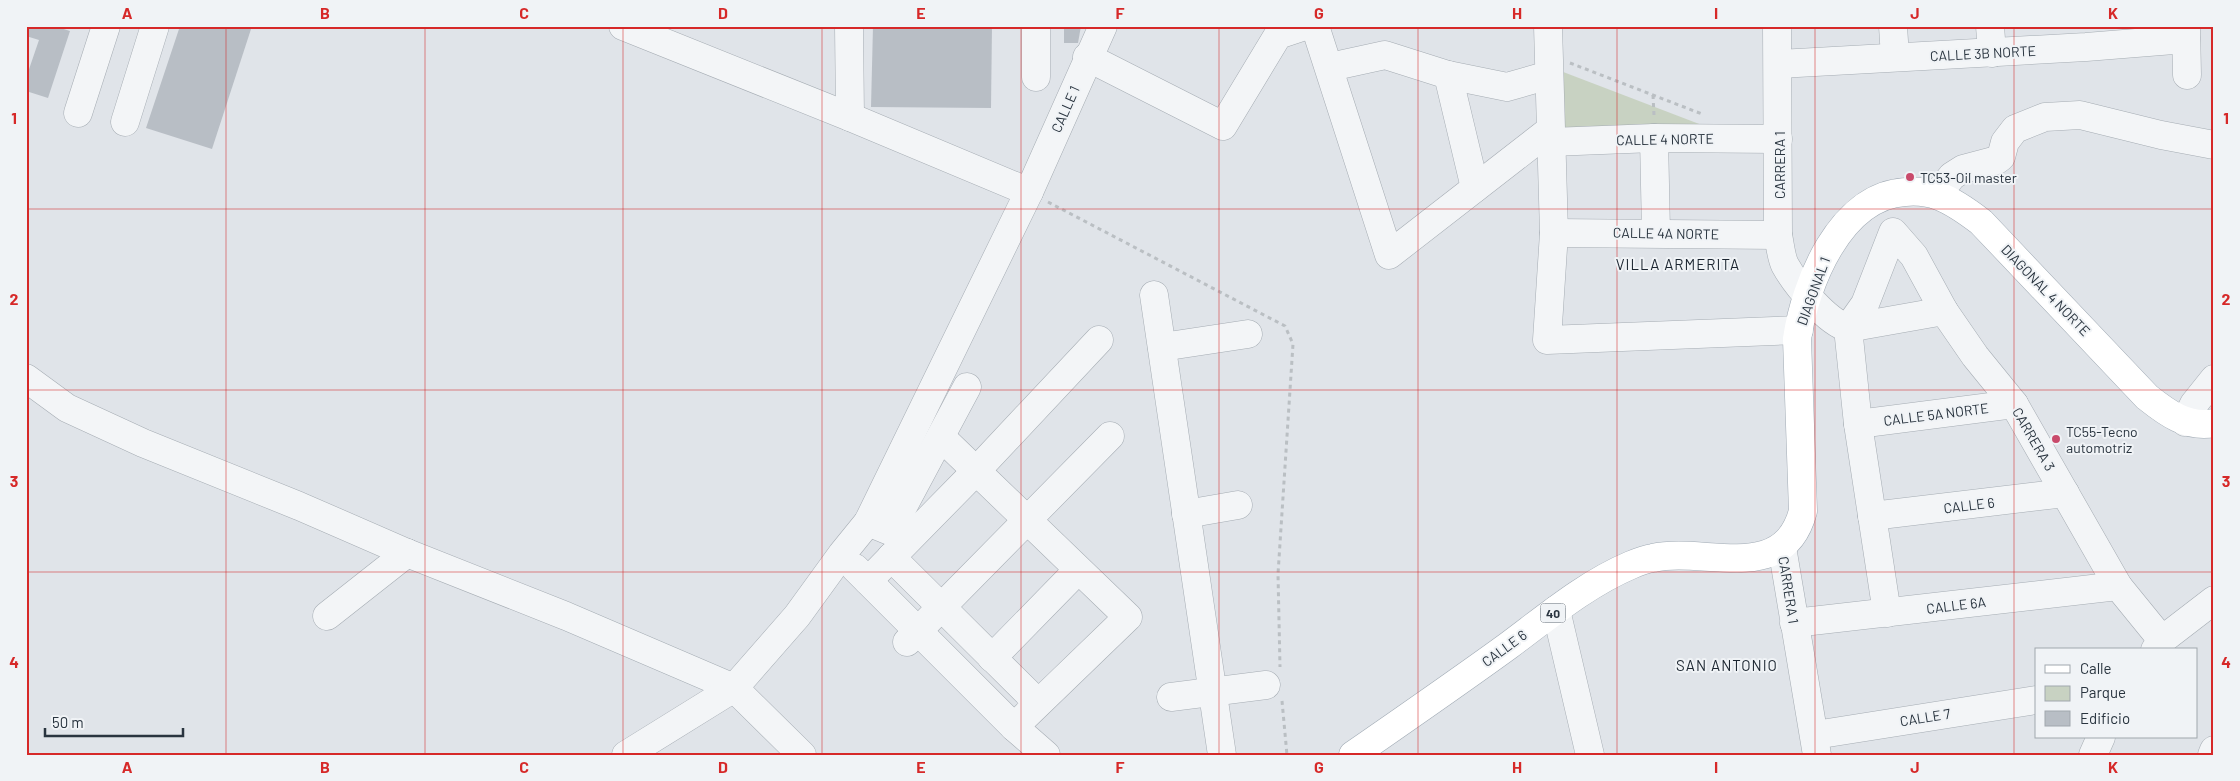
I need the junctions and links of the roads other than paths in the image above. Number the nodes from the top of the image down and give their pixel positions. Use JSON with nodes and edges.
{"nodes":[{"id":1,"x":106,"y":26,"type":"edge"},
{"id":2,"x":155,"y":26,"type":"edge"},
{"id":3,"x":623,"y":26,"type":"edge"},
{"id":4,"x":850,"y":26,"type":"edge"},
{"id":5,"x":1036,"y":26,"type":"edge"},
{"id":6,"x":1305,"y":26,"type":"edge"},
{"id":7,"x":1315,"y":26,"type":"edge"},
{"id":8,"x":1548,"y":26,"type":"edge"},
{"id":9,"x":1778,"y":26,"type":"edge"},
{"id":10,"x":1893,"y":26,"type":"edge"},
{"id":11,"x":1101,"y":28,"type":"edge"},
{"id":12,"x":2186,"y":32,"type":"edge"},
{"id":13,"x":2086,"y":37,"type":"edge"},
{"id":14,"x":1991,"y":39,"type":"edge"},
{"id":15,"x":1088,"y":57,"type":"junction"},
{"id":16,"x":1895,"y":57,"type":"junction"},
{"id":17,"x":1779,"y":64,"type":"junction"},
{"id":18,"x":1549,"y":65,"type":"junction"},
{"id":19,"x":1330,"y":67,"type":"junction"},
{"id":20,"x":1448,"y":75,"type":"junction"},
{"id":21,"x":2187,"y":75,"type":"dead end"},
{"id":22,"x":1036,"y":77,"type":"dead end"},
{"id":23,"x":78,"y":113,"type":"dead end"},
{"id":24,"x":850,"y":117,"type":"junction"},
{"id":25,"x":126,"y":122,"type":"dead end"},
{"id":26,"x":1551,"y":136,"type":"junction"},
{"id":27,"x":1654,"y":138,"type":"junction"},
{"id":28,"x":1778,"y":139,"type":"junction"},
{"id":29,"x":2214,"y":145,"type":"edge"},
{"id":30,"x":1475,"y":188,"type":"junction"},
{"id":31,"x":1028,"y":192,"type":"junction"},
{"id":32,"x":1937,"y":195,"type":"junction"},
{"id":33,"x":1872,"y":200,"type":"joint"},
{"id":34,"x":1554,"y":232,"type":"junction"},
{"id":35,"x":1656,"y":232,"type":"junction"},
{"id":36,"x":1778,"y":235,"type":"junction"},
{"id":37,"x":1154,"y":294,"type":"dead end"},
{"id":38,"x":1808,"y":295,"type":"junction"},
{"id":39,"x":1944,"y":311,"type":"junction"},
{"id":40,"x":1848,"y":328,"type":"junction"},
{"id":41,"x":1248,"y":334,"type":"dead end"},
{"id":42,"x":1798,"y":335,"type":"junction"},
{"id":43,"x":1099,"y":340,"type":"dead end"},
{"id":44,"x":1162,"y":347,"type":"junction"},
{"id":45,"x":26,"y":378,"type":"edge"},
{"id":46,"x":2214,"y":379,"type":"edge"},
{"id":47,"x":968,"y":387,"type":"dead end"},
{"id":48,"x":2014,"y":404,"type":"junction"},
{"id":49,"x":2201,"y":423,"type":"edge"},
{"id":50,"x":1858,"y":424,"type":"junction"},
{"id":51,"x":1110,"y":436,"type":"dead end"},
{"id":52,"x":941,"y":437,"type":"junction"},
{"id":53,"x":977,"y":470,"type":"junction"},
{"id":54,"x":2065,"y":493,"type":"junction"},
{"id":55,"x":1238,"y":505,"type":"dead end"},
{"id":56,"x":1186,"y":514,"type":"junction"},
{"id":57,"x":1872,"y":516,"type":"junction"},
{"id":58,"x":1027,"y":520,"type":"junction"},
{"id":59,"x":868,"y":522,"type":"junction"},
{"id":60,"x":1782,"y":548,"type":"junction"},
{"id":61,"x":407,"y":554,"type":"junction"},
{"id":62,"x":842,"y":554,"type":"junction"},
{"id":63,"x":891,"y":557,"type":"junction"},
{"id":64,"x":1078,"y":570,"type":"junction"},
{"id":65,"x":868,"y":580,"type":"junction"},
{"id":66,"x":2118,"y":586,"type":"junction"},
{"id":67,"x":2214,"y":600,"type":"edge"},
{"id":68,"x":941,"y":607,"type":"junction"},
{"id":69,"x":1556,"y":610,"type":"junction"},
{"id":70,"x":1888,"y":612,"type":"junction"},
{"id":71,"x":327,"y":616,"type":"dead end"},
{"id":72,"x":1794,"y":623,"type":"junction"},
{"id":73,"x":913,"y":637,"type":"junction"},
{"id":74,"x":2159,"y":645,"type":"edge"},
{"id":75,"x":990,"y":656,"type":"junction"},
{"id":76,"x":964,"y":677,"type":"junction"},
{"id":77,"x":1276,"y":686,"type":"road end"},
{"id":78,"x":734,"y":688,"type":"junction"},
{"id":79,"x":1212,"y":692,"type":"junction"},
{"id":80,"x":1171,"y":697,"type":"dead end"},
{"id":81,"x":2035,"y":700,"type":"edge"},
{"id":82,"x":1038,"y":703,"type":"junction"},
{"id":83,"x":1014,"y":727,"type":"junction"},
{"id":84,"x":2101,"y":738,"type":"edge"},
{"id":85,"x":2121,"y":738,"type":"edge"},
{"id":86,"x":1816,"y":745,"type":"edge"},
{"id":87,"x":2214,"y":750,"type":"edge"},
{"id":88,"x":1357,"y":754,"type":"edge"},
{"id":89,"x":626,"y":755,"type":"edge"},
{"id":90,"x":802,"y":755,"type":"edge"},
{"id":91,"x":1046,"y":755,"type":"edge"},
{"id":92,"x":1222,"y":755,"type":"edge"},
{"id":93,"x":1590,"y":755,"type":"edge"},
{"id":94,"x":2093,"y":755,"type":"edge"},
{"id":95,"x":2114,"y":755,"type":"edge"},
{"id":96,"x":2212,"y":755,"type":"edge"}],
"edges":[{"from":1,"to":23,"type":"street"},
{"from":2,"to":25,"type":"street"},
{"from":3,"to":24,"type":"street"},
{"from":4,"to":24,"type":"street"},
{"from":5,"to":22,"type":"street"},
{"from":6,"to":15,"type":"street"},
{"from":7,"to":19,"type":"street"},
{"from":8,"to":18,"type":"street"},
{"from":9,"to":17,"type":"street","name":"CARRERA 1"},
{"from":10,"to":16,"type":"street"},
{"from":11,"to":15,"type":"street","name":"CALLE 1"},
{"from":12,"to":13,"type":"street","name":"CALLE 3B NORTE"},
{"from":12,"to":21,"type":"street"},
{"from":13,"to":14,"type":"street","name":"CALLE 3B NORTE"},
{"from":14,"to":16,"type":"street","name":"CALLE 3B NORTE"},
{"from":15,"to":31,"type":"street","name":"CALLE 1"},
{"from":16,"to":17,"type":"street","name":"CALLE 3B NORTE"},
{"from":17,"to":28,"type":"street","name":"CARRERA 1"},
{"from":18,"to":20,"type":"street"},
{"from":18,"to":26,"type":"street"},
{"from":19,"to":20,"type":"street"},
{"from":19,"to":30,"type":"street"},
{"from":20,"to":30,"type":"street"},
{"from":24,"to":31,"type":"street"},
{"from":26,"to":27,"type":"street","name":"CALLE 4 NORTE"},
{"from":26,"to":30,"type":"street"},
{"from":26,"to":34,"type":"street"},
{"from":27,"to":28,"type":"street","name":"CALLE 4 NORTE"},
{"from":27,"to":35,"type":"street"},
{"from":28,"to":36,"type":"street","name":"CARRERA 1"},
{"from":29,"to":32,"type":"street"},
{"from":31,"to":59,"type":"street","name":"CALLE 1"},
{"from":32,"to":33,"type":"main road","name":"DIAGONAL 4 NORTE"},
{"from":32,"to":49,"type":"main road","name":"DIAGONAL 4 NORTE"},
{"from":33,"to":38,"type":"main road","name":"DIAGONAL 1"},
{"from":34,"to":35,"type":"street","name":"CALLE 4A NORTE"},
{"from":34,"to":42,"type":"street"},
{"from":35,"to":36,"type":"street","name":"CALLE 4A NORTE"},
{"from":36,"to":38,"type":"street","name":"CARRERA 1"},
{"from":37,"to":44,"type":"street"},
{"from":38,"to":40,"type":"street","name":"CARRERA 1"},
{"from":38,"to":42,"type":"main road","name":"DIAGONAL 1"},
{"from":39,"to":40,"type":"street"},
{"from":39,"to":40,"type":"street","name":"CARRERA 3"},
{"from":39,"to":48,"type":"street","name":"CARRERA 3"},
{"from":40,"to":50,"type":"street"},
{"from":41,"to":44,"type":"street"},
{"from":42,"to":60,"type":"main road","name":"CARRERA 1"},
{"from":43,"to":53,"type":"street"},
{"from":44,"to":56,"type":"street"},
{"from":45,"to":61,"type":"street"},
{"from":46,"to":49,"type":"street"},
{"from":47,"to":52,"type":"street"},
{"from":48,"to":50,"type":"street","name":"CALLE 5A NORTE"},
{"from":48,"to":54,"type":"street","name":"CARRERA 3"},
{"from":50,"to":57,"type":"street"},
{"from":51,"to":58,"type":"street"},
{"from":52,"to":53,"type":"street"},
{"from":52,"to":59,"type":"street"},
{"from":53,"to":58,"type":"street"},
{"from":53,"to":63,"type":"street"},
{"from":54,"to":57,"type":"street","name":"CALLE 6"},
{"from":54,"to":66,"type":"street","name":"CARRERA 3"},
{"from":55,"to":56,"type":"street"},
{"from":56,"to":79,"type":"street"},
{"from":57,"to":70,"type":"street"},
{"from":58,"to":64,"type":"street"},
{"from":58,"to":68,"type":"street"},
{"from":59,"to":62,"type":"street","name":"CALLE 1"},
{"from":60,"to":69,"type":"main road","name":"CALLE 6","number":"40"},
{"from":60,"to":72,"type":"street","name":"CARRERA 1"},
{"from":61,"to":71,"type":"street"},
{"from":61,"to":78,"type":"street"},
{"from":62,"to":65,"type":"street"},
{"from":62,"to":78,"type":"street","name":"CALLE 1"},
{"from":63,"to":65,"type":"street"},
{"from":63,"to":68,"type":"street"},
{"from":64,"to":75,"type":"street"},
{"from":64,"to":82,"type":"street"},
{"from":65,"to":73,"type":"street"},
{"from":66,"to":70,"type":"street","name":"CALLE 6A"},
{"from":66,"to":74,"type":"street","name":"CARRERA 3"},
{"from":67,"to":74,"type":"street"},
{"from":68,"to":73,"type":"street"},
{"from":68,"to":75,"type":"street"},
{"from":69,"to":88,"type":"main road","name":"CALLE 6","number":"40"},
{"from":69,"to":93,"type":"street"},
{"from":70,"to":72,"type":"street","name":"CALLE 6A"},
{"from":72,"to":86,"type":"street","name":"CARRERA 1"},
{"from":73,"to":76,"type":"street"},
{"from":75,"to":76,"type":"street"},
{"from":75,"to":82,"type":"street"},
{"from":76,"to":83,"type":"street"},
{"from":77,"to":79,"type":"street"},
{"from":78,"to":89,"type":"street","name":"CALLE 1"},
{"from":78,"to":90,"type":"street"},
{"from":79,"to":80,"type":"street"},
{"from":79,"to":92,"type":"street"},
{"from":81,"to":86,"type":"street","name":"CALLE 7"},
{"from":82,"to":83,"type":"street"},
{"from":83,"to":91,"type":"street"},
{"from":84,"to":94,"type":"street"},
{"from":85,"to":95,"type":"street"},
{"from":87,"to":96,"type":"street"}]}
